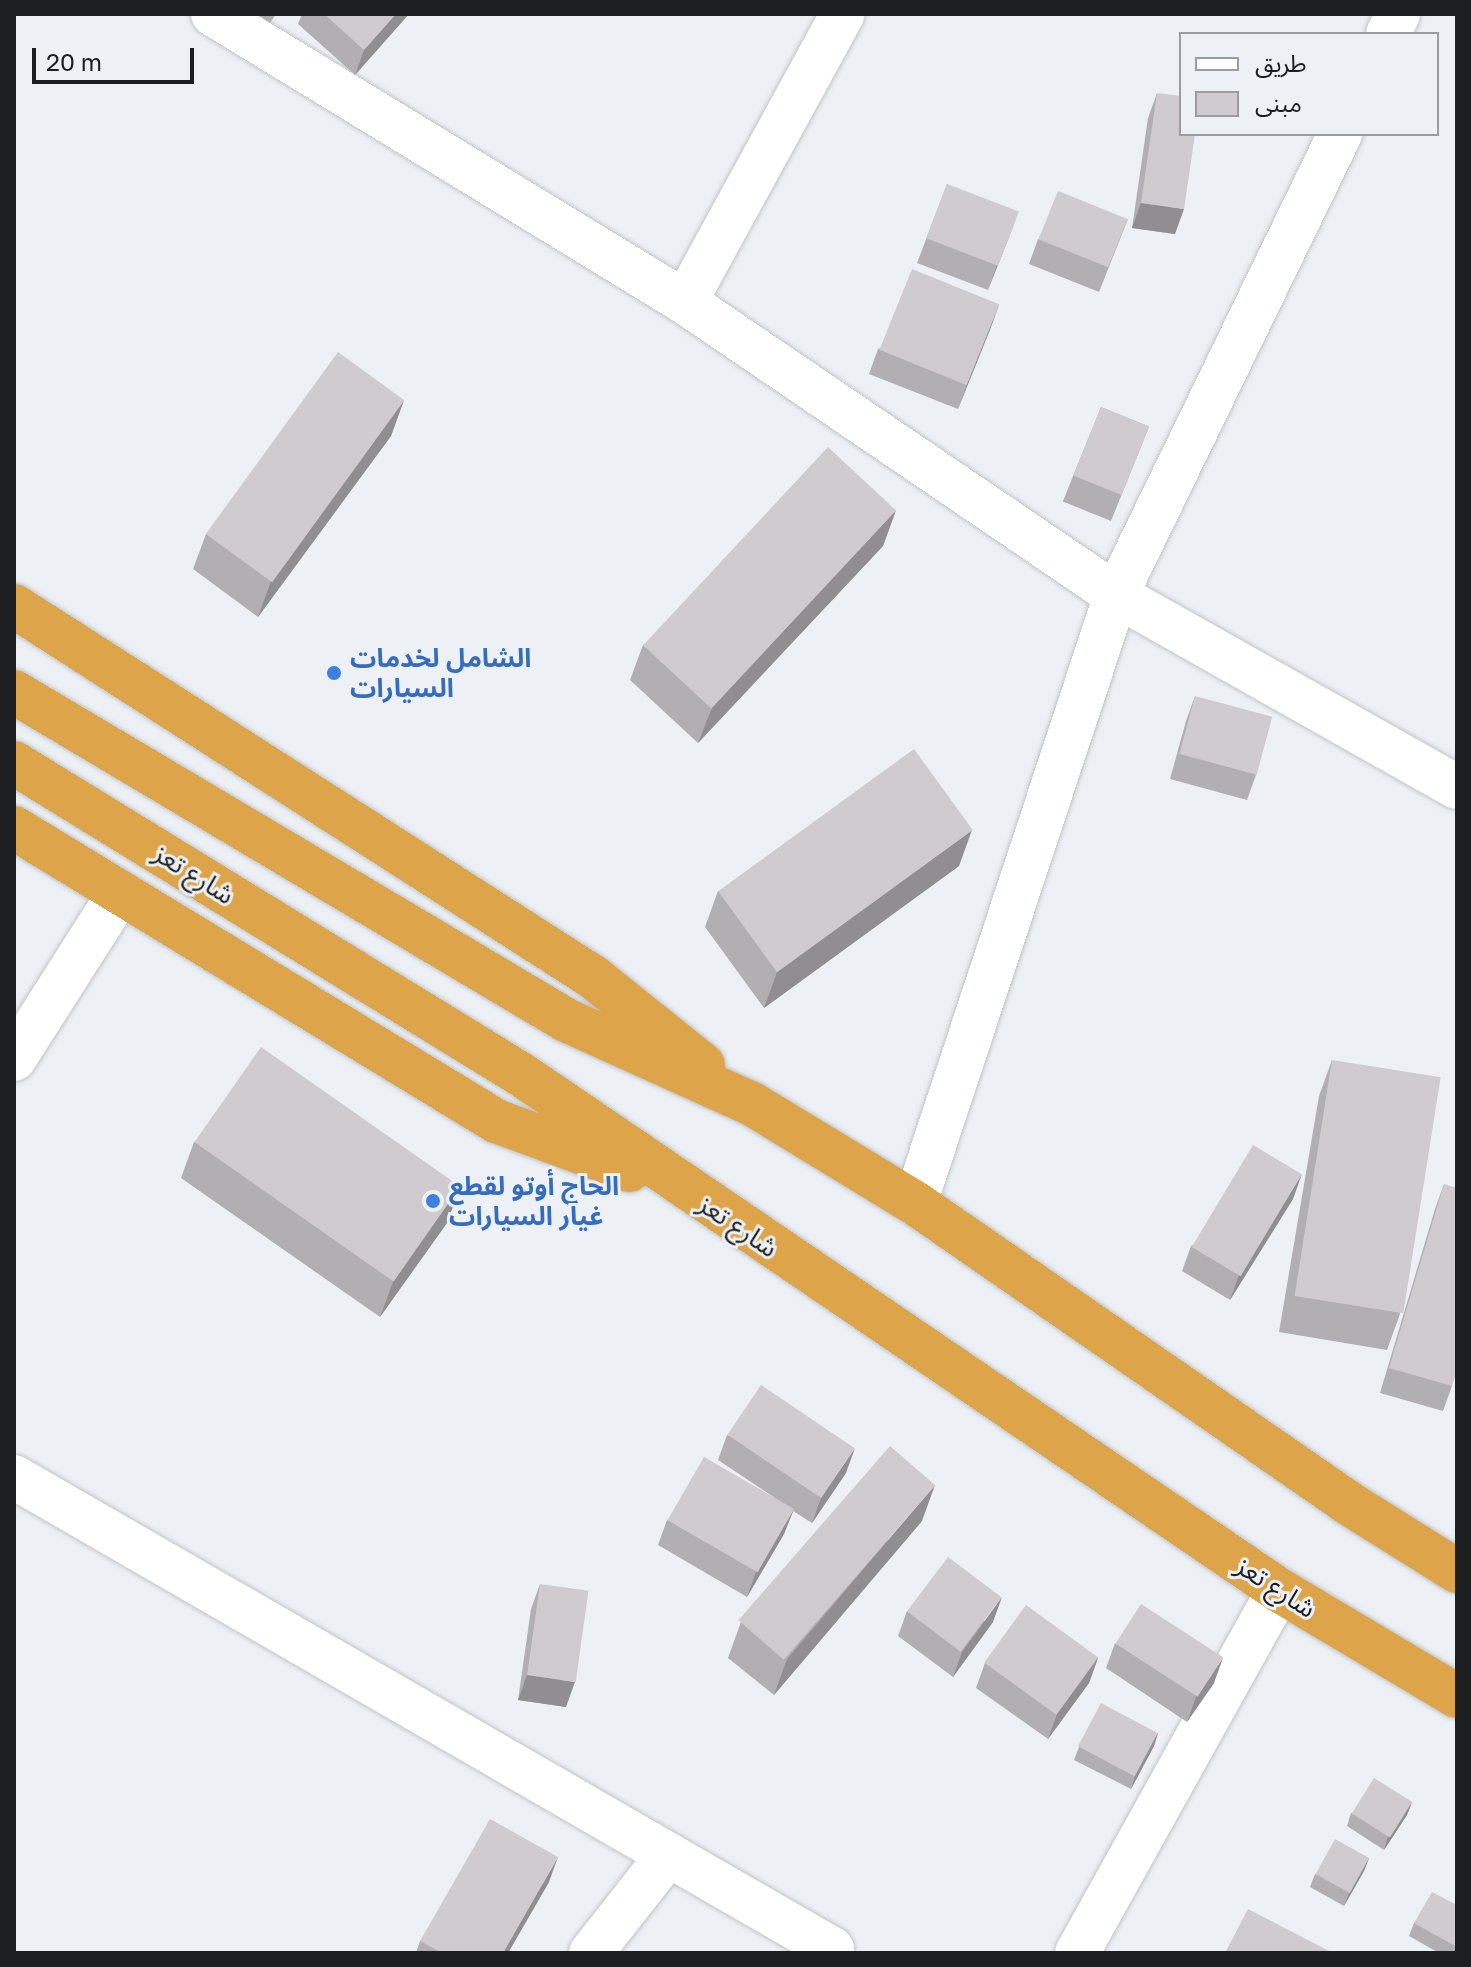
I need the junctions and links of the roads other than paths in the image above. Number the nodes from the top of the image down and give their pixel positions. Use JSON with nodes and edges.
{"nodes":[{"id":1,"x":213,"y":14,"type":"edge"},
{"id":2,"x":843,"y":14,"type":"edge"},
{"id":3,"x":1398,"y":14,"type":"edge"},
{"id":4,"x":1389,"y":32,"type":"edge"},
{"id":5,"x":1339,"y":136,"type":"edge"},
{"id":6,"x":685,"y":302,"type":"junction"},
{"id":7,"x":1116,"y":595,"type":"junction"},
{"id":8,"x":14,"y":606,"type":"edge"},
{"id":9,"x":14,"y":692,"type":"edge"},
{"id":10,"x":14,"y":763,"type":"edge"},
{"id":11,"x":1457,"y":787,"type":"edge"},
{"id":12,"x":14,"y":828,"type":"edge"},
{"id":13,"x":118,"y":896,"type":"junction"},
{"id":14,"x":14,"y":1059,"type":"edge"},
{"id":15,"x":752,"y":1104,"type":"junction"},
{"id":16,"x":683,"y":1189,"type":"junction"},
{"id":17,"x":915,"y":1203,"type":"junction"},
{"id":18,"x":14,"y":1477,"type":"edge"},
{"id":19,"x":1457,"y":1571,"type":"edge"},
{"id":20,"x":1279,"y":1590,"type":"junction"},
{"id":21,"x":1457,"y":1696,"type":"edge"},
{"id":22,"x":668,"y":1855,"type":"junction"},
{"id":23,"x":591,"y":1953,"type":"edge"},
{"id":24,"x":829,"y":1953,"type":"edge"},
{"id":25,"x":1077,"y":1953,"type":"edge"}],
"edges":[{"from":1,"to":6,"type":"street"},
{"from":2,"to":6,"type":"street"},
{"from":3,"to":4,"type":"street"},
{"from":5,"to":7,"type":"street"},
{"from":6,"to":7,"type":"street"},
{"from":7,"to":11,"type":"street"},
{"from":7,"to":17,"type":"street"},
{"from":8,"to":15,"type":"highway"},
{"from":9,"to":15,"type":"highway"},
{"from":10,"to":16,"type":"highway","name":"شارع تعز"},
{"from":12,"to":13,"type":"highway"},
{"from":13,"to":14,"type":"street"},
{"from":13,"to":16,"type":"highway"},
{"from":15,"to":17,"type":"highway"},
{"from":16,"to":20,"type":"highway","name":"شارع تعز"},
{"from":17,"to":19,"type":"highway"},
{"from":18,"to":22,"type":"street"},
{"from":20,"to":21,"type":"highway","name":"شارع تعز"},
{"from":20,"to":25,"type":"street"},
{"from":22,"to":23,"type":"street"},
{"from":22,"to":24,"type":"street"}]}
